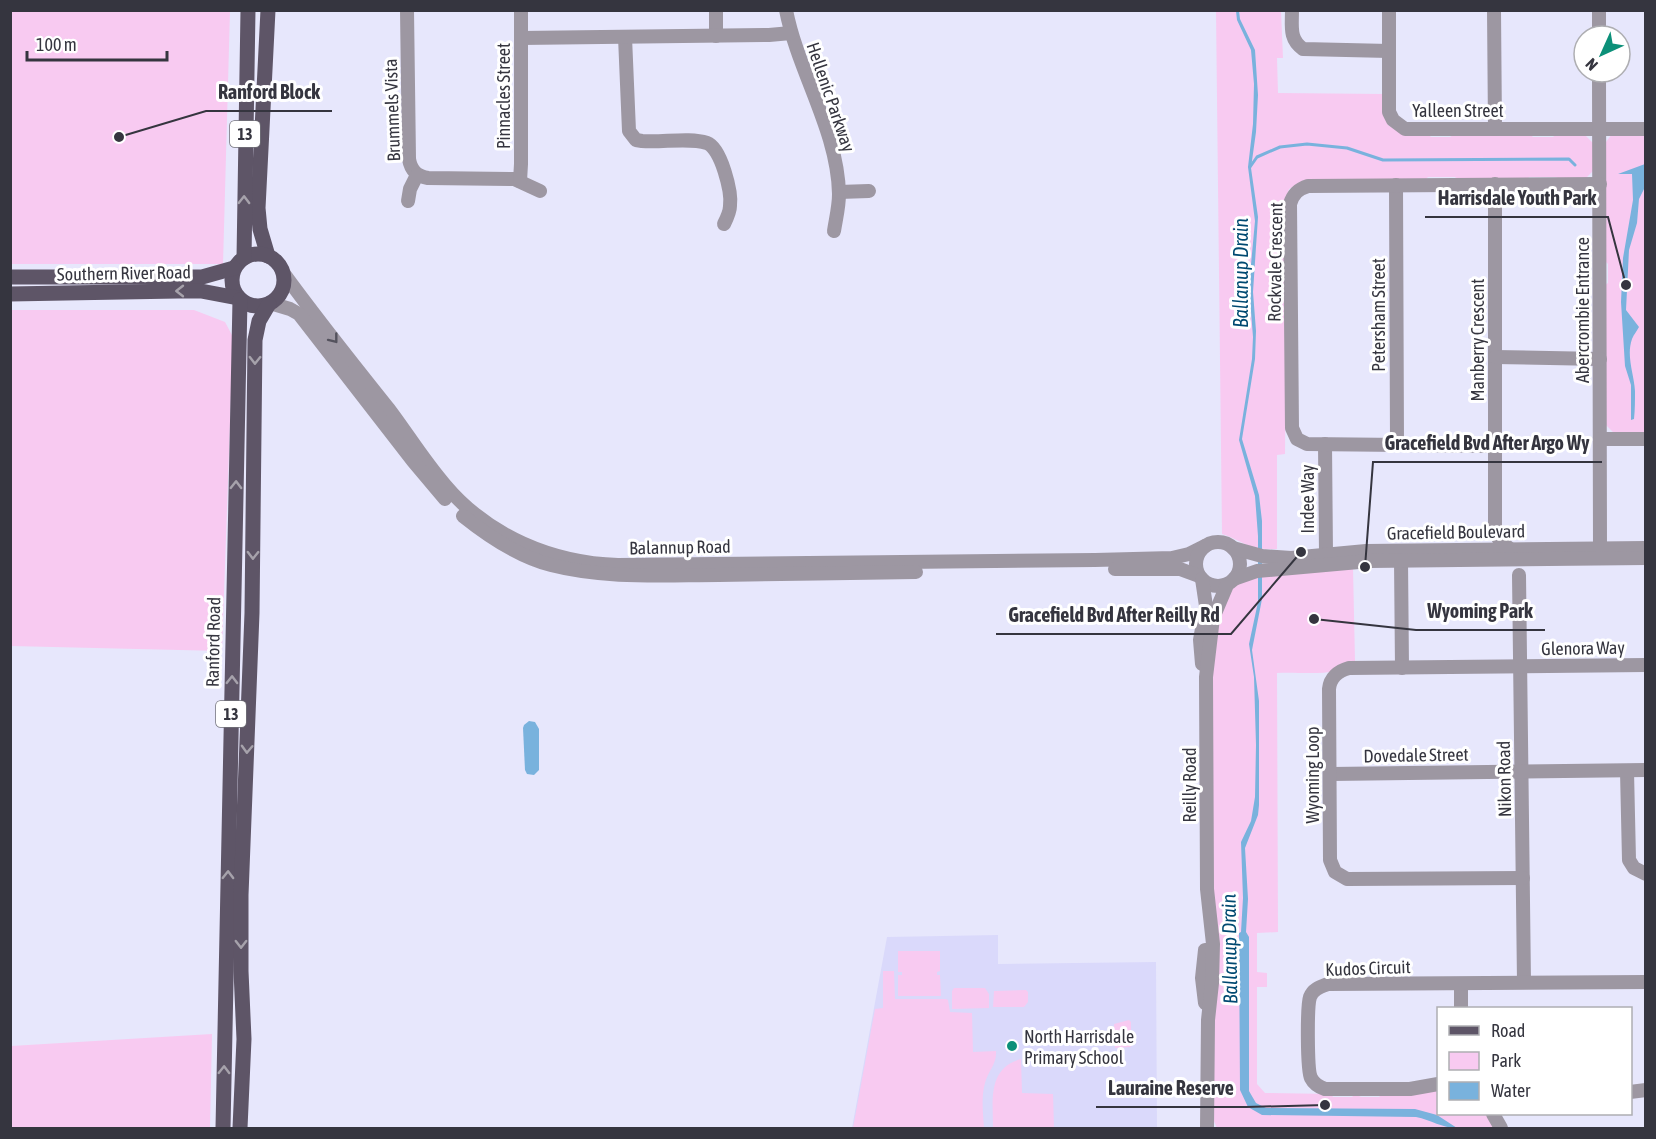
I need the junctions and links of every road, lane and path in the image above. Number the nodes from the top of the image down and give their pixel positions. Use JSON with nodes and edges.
{"nodes":[{"id":1,"x":248,"y":10,"type":"edge"},
{"id":2,"x":268,"y":10,"type":"edge"},
{"id":3,"x":408,"y":10,"type":"edge"},
{"id":4,"x":521,"y":10,"type":"edge"},
{"id":5,"x":716,"y":10,"type":"edge"},
{"id":6,"x":786,"y":10,"type":"edge"},
{"id":7,"x":1292,"y":10,"type":"edge"},
{"id":8,"x":1389,"y":10,"type":"edge"},
{"id":9,"x":1494,"y":10,"type":"edge"},
{"id":10,"x":791,"y":33,"type":"junction"},
{"id":11,"x":716,"y":36,"type":"junction"},
{"id":12,"x":626,"y":37,"type":"junction"},
{"id":13,"x":521,"y":38,"type":"junction"},
{"id":14,"x":1389,"y":51,"type":"junction"},
{"id":15,"x":1599,"y":84,"type":"edge"},
{"id":16,"x":1495,"y":129,"type":"junction"},
{"id":17,"x":1600,"y":129,"type":"junction"},
{"id":18,"x":1646,"y":129,"type":"edge"},
{"id":19,"x":417,"y":175,"type":"junction"},
{"id":20,"x":520,"y":181,"type":"junction"},
{"id":21,"x":1495,"y":184,"type":"junction"},
{"id":22,"x":1600,"y":184,"type":"junction"},
{"id":23,"x":1396,"y":185,"type":"junction"},
{"id":24,"x":540,"y":191,"type":"dead end"},
{"id":25,"x":869,"y":191,"type":"dead end"},
{"id":26,"x":839,"y":192,"type":"junction"},
{"id":27,"x":408,"y":201,"type":"dead end"},
{"id":28,"x":724,"y":224,"type":"dead end"},
{"id":29,"x":834,"y":231,"type":"dead end"},
{"id":30,"x":268,"y":256,"type":"junction"},
{"id":31,"x":239,"y":263,"type":"junction"},
{"id":32,"x":282,"y":271,"type":"junction"},
{"id":33,"x":10,"y":277,"type":"edge"},
{"id":34,"x":10,"y":294,"type":"edge"},
{"id":35,"x":239,"y":299,"type":"junction"},
{"id":36,"x":270,"y":304,"type":"junction"},
{"id":37,"x":1495,"y":357,"type":"junction"},
{"id":38,"x":1600,"y":359,"type":"junction"},
{"id":39,"x":1600,"y":439,"type":"junction"},
{"id":40,"x":1646,"y":439,"type":"edge"},
{"id":41,"x":1325,"y":444,"type":"junction"},
{"id":42,"x":1397,"y":444,"type":"junction"},
{"id":43,"x":1495,"y":446,"type":"junction"},
{"id":44,"x":1495,"y":532,"type":"junction"},
{"id":45,"x":1204,"y":546,"type":"junction"},
{"id":46,"x":1233,"y":548,"type":"junction"},
{"id":47,"x":1646,"y":548,"type":"edge"},
{"id":48,"x":1480,"y":549,"type":"junction"},
{"id":49,"x":1600,"y":549,"type":"junction"},
{"id":50,"x":1326,"y":555,"type":"junction"},
{"id":51,"x":1507,"y":555,"type":"junction"},
{"id":52,"x":1646,"y":558,"type":"edge"},
{"id":53,"x":1401,"y":560,"type":"junction"},
{"id":54,"x":1530,"y":560,"type":"junction"},
{"id":55,"x":673,"y":570,"type":"junction"},
{"id":56,"x":1520,"y":575,"type":"junction"},
{"id":57,"x":1200,"y":578,"type":"junction"},
{"id":58,"x":1231,"y":582,"type":"junction"},
{"id":59,"x":1646,"y":665,"type":"edge"},
{"id":60,"x":1520,"y":667,"type":"junction"},
{"id":61,"x":1402,"y":668,"type":"junction"},
{"id":62,"x":1206,"y":677,"type":"junction"},
{"id":63,"x":1646,"y":770,"type":"edge"},
{"id":64,"x":1627,"y":771,"type":"junction"},
{"id":65,"x":1522,"y":772,"type":"junction"},
{"id":66,"x":1331,"y":774,"type":"junction"},
{"id":67,"x":1646,"y":874,"type":"edge"},
{"id":68,"x":1523,"y":878,"type":"junction"},
{"id":69,"x":1524,"y":982,"type":"junction"},
{"id":70,"x":1646,"y":982,"type":"edge"},
{"id":71,"x":1461,"y":984,"type":"junction"},
{"id":72,"x":1461,"y":1007,"type":"edge"},
{"id":73,"x":1437,"y":1084,"type":"edge"},
{"id":74,"x":223,"y":1128,"type":"edge"},
{"id":75,"x":240,"y":1128,"type":"edge"},
{"id":76,"x":1207,"y":1128,"type":"edge"}],
"edges":[{"from":31,"to":1,"type":"main road","number":"13","one_way":true},
{"from":2,"to":30,"type":"main road","number":"13"},
{"from":3,"to":19,"type":"street","name":"Brummels Vista"},
{"from":4,"to":13,"type":"street","name":"Pinnacles Street"},
{"from":5,"to":11,"type":"street"},
{"from":6,"to":10,"type":"street","name":"Hellenic Parkway"},
{"from":7,"to":14,"type":"street"},
{"from":8,"to":14,"type":"street","name":"Yalleen Street"},
{"from":9,"to":16,"type":"street"},
{"from":10,"to":11,"type":"street"},
{"from":10,"to":26,"type":"street","name":"Hellenic Parkway"},
{"from":11,"to":12,"type":"street"},
{"from":12,"to":13,"type":"street"},
{"from":12,"to":28,"type":"street"},
{"from":13,"to":20,"type":"street","name":"Pinnacles Street"},
{"from":14,"to":16,"type":"street","name":"Yalleen Street"},
{"from":15,"to":17,"type":"street","name":"Abercrombie Entrance"},
{"from":16,"to":17,"type":"street","name":"Yalleen Street"},
{"from":17,"to":18,"type":"street","name":"Yalleen Street"},
{"from":17,"to":22,"type":"street","name":"Abercrombie Entrance"},
{"from":19,"to":20,"type":"street","name":"Brummels Vista"},
{"from":19,"to":27,"type":"street"},
{"from":20,"to":24,"type":"street"},
{"from":21,"to":22,"type":"street","name":"Rockvale Crescent"},
{"from":21,"to":23,"type":"street","name":"Rockvale Crescent"},
{"from":21,"to":37,"type":"street","name":"Manberry Crescent"},
{"from":22,"to":38,"type":"street","name":"Abercrombie Entrance"},
{"from":23,"to":41,"type":"street","name":"Rockvale Crescent"},
{"from":23,"to":42,"type":"street","name":"Petersham Street"},
{"from":25,"to":26,"type":"street"},
{"from":26,"to":29,"type":"street","name":"Hellenic Parkway"},
{"from":30,"to":31,"type":"main road"},
{"from":30,"to":32,"type":"main road","number":"13"},
{"from":31,"to":33,"type":"main road","name":"Southern River Road"},
{"from":31,"to":35,"type":"main road","number":"13"},
{"from":32,"to":36,"type":"main road","number":"13"},
{"from":32,"to":55,"type":"street","name":"Balannup Road","one_way":true},
{"from":35,"to":34,"type":"main road","name":"Southern River Road","one_way":true},
{"from":35,"to":36,"type":"main road"},
{"from":74,"to":35,"type":"main road","name":"Ranford Road","number":"13","one_way":true},
{"from":36,"to":55,"type":"street","name":"Balannup Road"},
{"from":36,"to":75,"type":"main road","name":"Ranford Road","number":"13","one_way":true},
{"from":37,"to":38,"type":"street"},
{"from":37,"to":43,"type":"street","name":"Manberry Crescent"},
{"from":38,"to":39,"type":"street","name":"Abercrombie Entrance"},
{"from":39,"to":40,"type":"street"},
{"from":39,"to":49,"type":"street","name":"Abercrombie Entrance"},
{"from":41,"to":42,"type":"street","name":"Rockvale Crescent"},
{"from":41,"to":50,"type":"street","name":"Indee Way"},
{"from":42,"to":43,"type":"street","name":"Rockvale Crescent"},
{"from":43,"to":44,"type":"street","name":"Manberry Crescent"},
{"from":44,"to":48,"type":"street"},
{"from":44,"to":51,"type":"street"},
{"from":45,"to":46,"type":"street"},
{"from":45,"to":55,"type":"street","name":"Balannup Road"},
{"from":45,"to":57,"type":"street"},
{"from":46,"to":50,"type":"street","name":"Gracefield Boulevard"},
{"from":46,"to":58,"type":"street"},
{"from":47,"to":49,"type":"street","name":"Gracefield Boulevard"},
{"from":48,"to":50,"type":"street","name":"Gracefield Boulevard"},
{"from":48,"to":51,"type":"street","name":"Gracefield Boulevard"},
{"from":49,"to":51,"type":"street","name":"Gracefield Boulevard"},
{"from":51,"to":53,"type":"street","name":"Gracefield Boulevard"},
{"from":51,"to":54,"type":"street","name":"Gracefield Boulevard"},
{"from":51,"to":56,"type":"street"},
{"from":52,"to":54,"type":"street","name":"Gracefield Boulevard"},
{"from":53,"to":58,"type":"street","name":"Gracefield Boulevard"},
{"from":53,"to":61,"type":"street"},
{"from":54,"to":56,"type":"street"},
{"from":55,"to":57,"type":"street","name":"Balannup Road"},
{"from":56,"to":60,"type":"street","name":"Nikon Road"},
{"from":57,"to":58,"type":"street"},
{"from":57,"to":62,"type":"street","name":"Reilly Road"},
{"from":58,"to":62,"type":"street","name":"Reilly Road"},
{"from":59,"to":60,"type":"street","name":"Glenora Way"},
{"from":60,"to":61,"type":"street","name":"Wyoming Loop"},
{"from":60,"to":65,"type":"street","name":"Nikon Road"},
{"from":61,"to":66,"type":"street","name":"Wyoming Loop"},
{"from":62,"to":76,"type":"street","name":"Reilly Road"},
{"from":63,"to":64,"type":"street","name":"Dovedale Street"},
{"from":64,"to":65,"type":"street","name":"Dovedale Street"},
{"from":64,"to":67,"type":"street"},
{"from":65,"to":66,"type":"street","name":"Dovedale Street"},
{"from":65,"to":68,"type":"street","name":"Nikon Road"},
{"from":66,"to":68,"type":"street","name":"Wyoming Loop"},
{"from":68,"to":69,"type":"street","name":"Nikon Road"},
{"from":69,"to":70,"type":"street","name":"Kudos Circuit"},
{"from":69,"to":71,"type":"street","name":"Kudos Circuit"},
{"from":71,"to":72,"type":"street"},
{"from":71,"to":73,"type":"street","name":"Kudos Circuit"}]}
